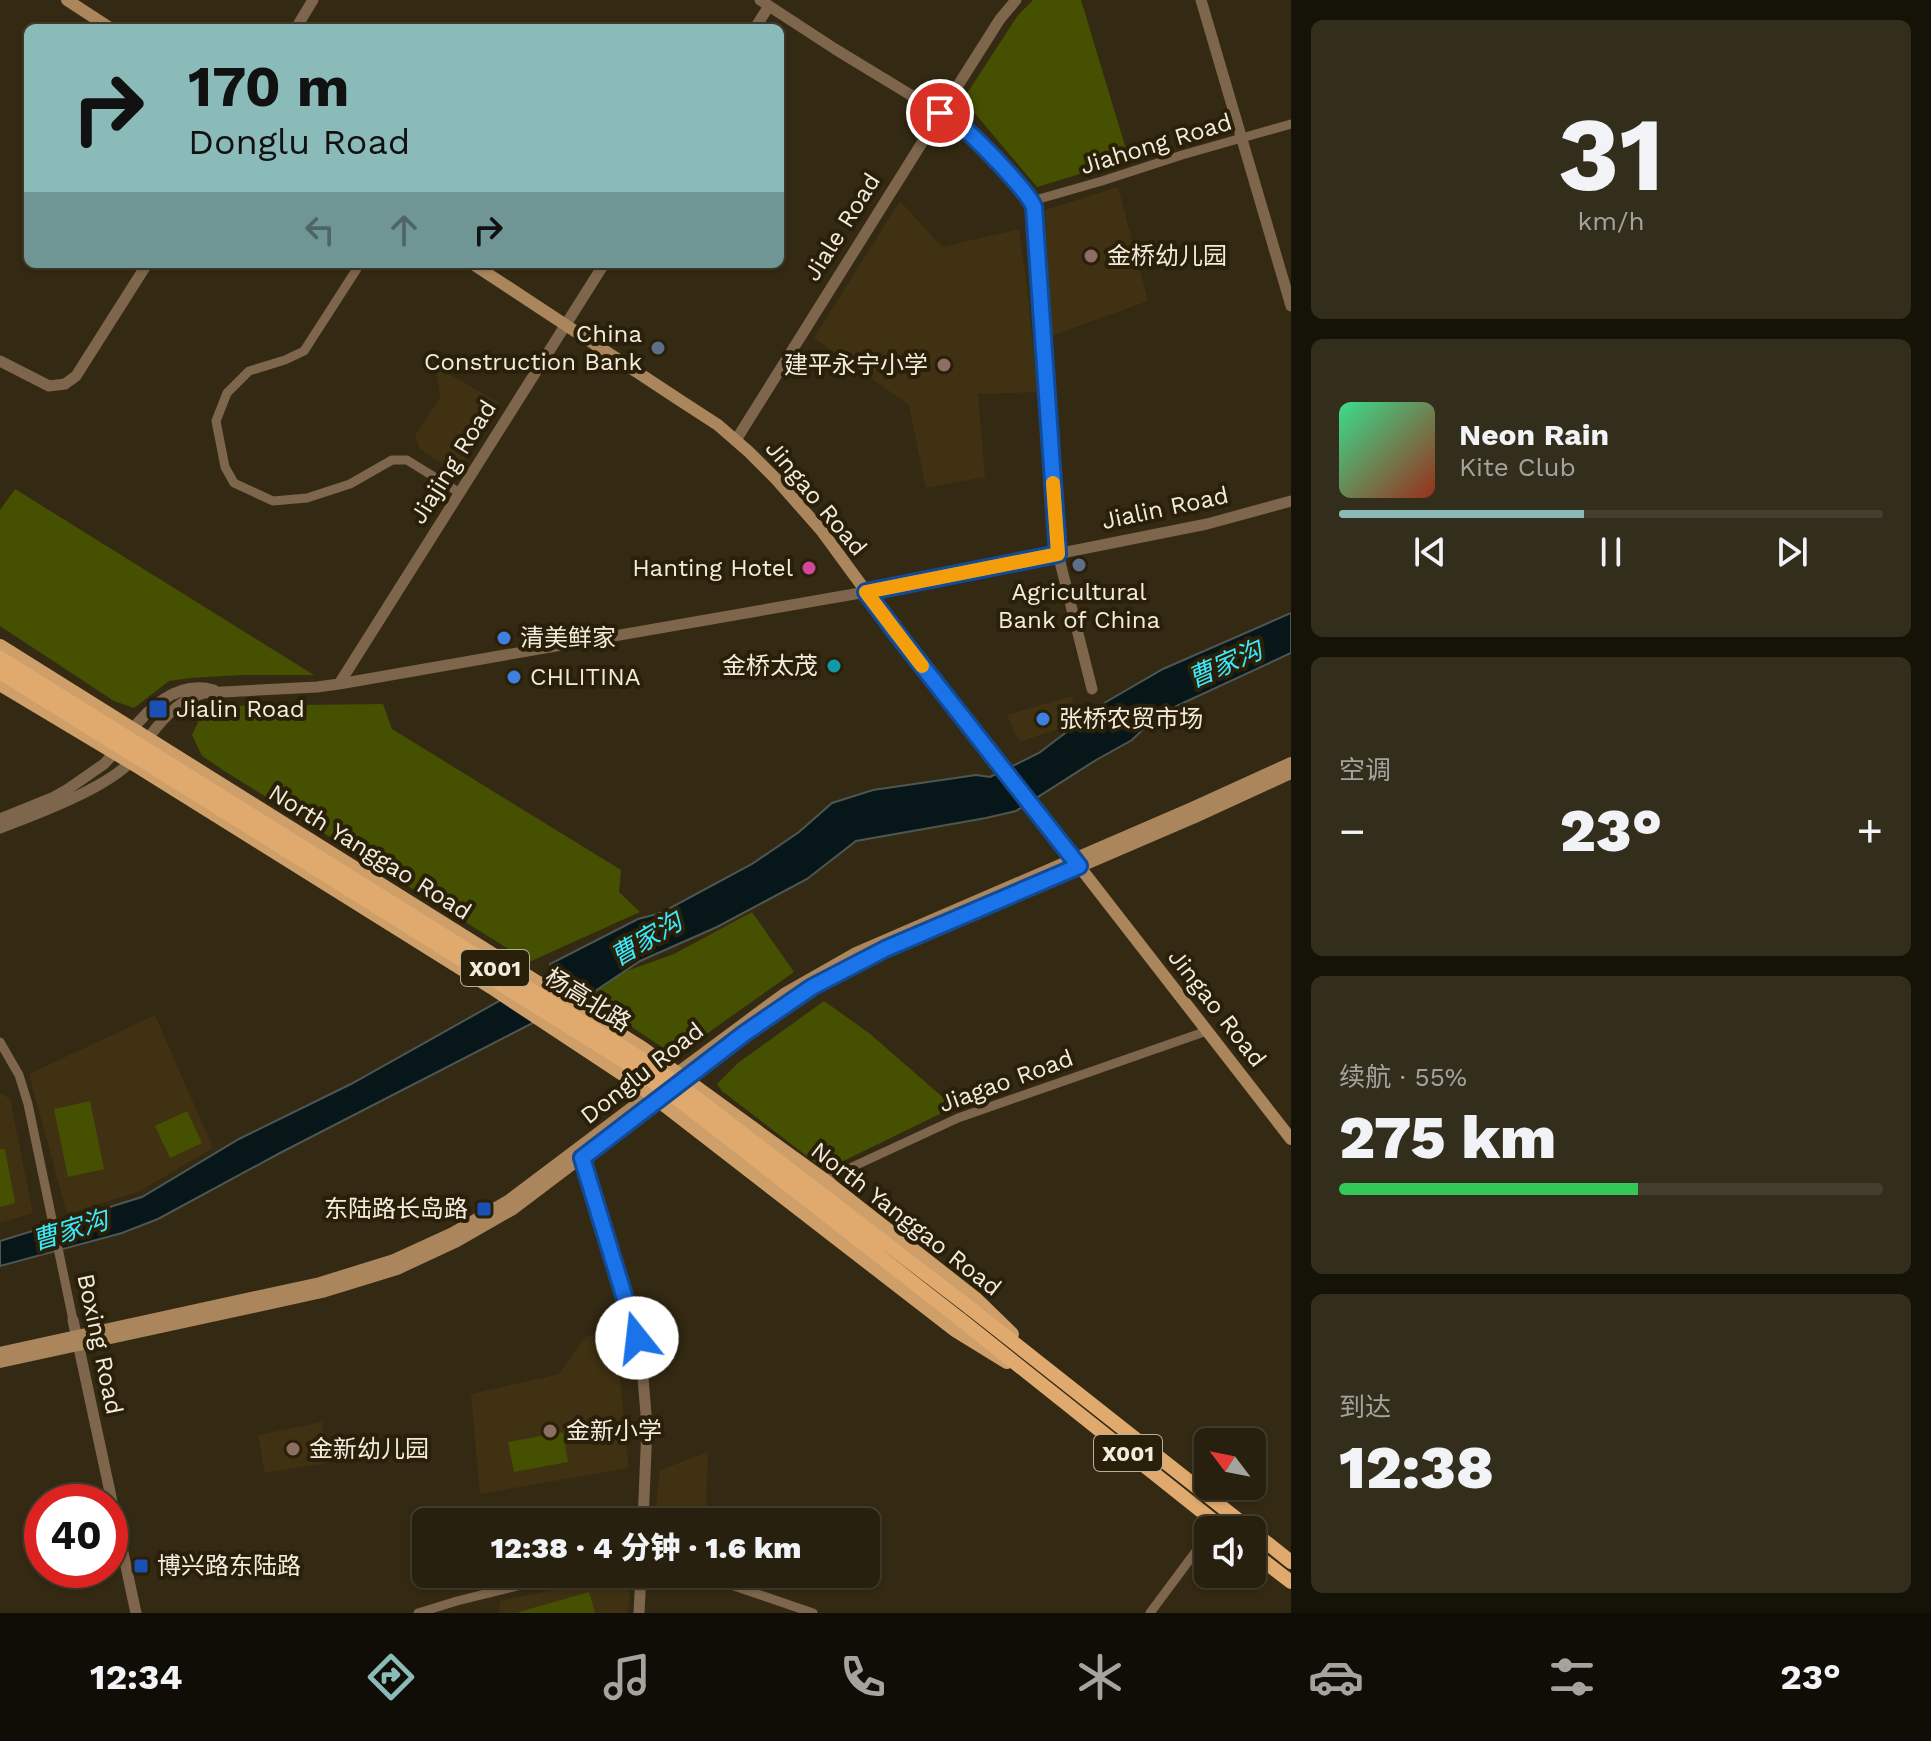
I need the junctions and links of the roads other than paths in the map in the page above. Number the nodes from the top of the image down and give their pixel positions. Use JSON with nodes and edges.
{"nodes":[{"id":1,"x":67,"y":0,"type":"edge"},
{"id":2,"x":313,"y":0,"type":"edge"},
{"id":3,"x":1016,"y":0,"type":"edge"},
{"id":4,"x":1201,"y":0,"type":"edge"},
{"id":5,"x":769,"y":3,"type":"edge"},
{"id":6,"x":104,"y":24,"type":"edge"},
{"id":7,"x":298,"y":24,"type":"edge"},
{"id":8,"x":757,"y":24,"type":"edge"},
{"id":9,"x":940,"y":113,"type":"junction"},
{"id":10,"x":1291,"y":124,"type":"edge"},
{"id":11,"x":1243,"y":138,"type":"junction"},
{"id":12,"x":1032,"y":201,"type":"junction"},
{"id":13,"x":144,"y":268,"type":"edge"},
{"id":14,"x":357,"y":268,"type":"edge"},
{"id":15,"x":479,"y":268,"type":"edge"},
{"id":16,"x":602,"y":268,"type":"edge"},
{"id":17,"x":1291,"y":306,"type":"edge"},
{"id":18,"x":568,"y":326,"type":"junction"},
{"id":19,"x":0,"y":361,"type":"edge"},
{"id":20,"x":736,"y":440,"type":"junction"},
{"id":21,"x":460,"y":493,"type":"junction"},
{"id":22,"x":1291,"y":501,"type":"edge"},
{"id":23,"x":1058,"y":554,"type":"junction"},
{"id":24,"x":866,"y":592,"type":"junction"},
{"id":25,"x":0,"y":646,"type":"edge"},
{"id":26,"x":0,"y":658,"type":"edge"},
{"id":27,"x":0,"y":672,"type":"edge"},
{"id":28,"x":0,"y":684,"type":"edge"},
{"id":29,"x":343,"y":684,"type":"junction"},
{"id":30,"x":1092,"y":689,"type":"dead end"},
{"id":31,"x":218,"y":691,"type":"junction"},
{"id":32,"x":133,"y":729,"type":"junction"},
{"id":33,"x":148,"y":738,"type":"junction"},
{"id":34,"x":115,"y":753,"type":"junction"},
{"id":35,"x":131,"y":763,"type":"junction"},
{"id":36,"x":1291,"y":763,"type":"edge"},
{"id":37,"x":1291,"y":773,"type":"edge"},
{"id":38,"x":0,"y":819,"type":"edge"},
{"id":39,"x":0,"y":828,"type":"edge"},
{"id":40,"x":1076,"y":862,"type":"junction"},
{"id":41,"x":1207,"y":1031,"type":"junction"},
{"id":42,"x":0,"y":1042,"type":"edge"},
{"id":43,"x":681,"y":1075,"type":"junction"},
{"id":44,"x":654,"y":1096,"type":"junction"},
{"id":45,"x":1291,"y":1139,"type":"edge"},
{"id":46,"x":582,"y":1158,"type":"junction"},
{"id":47,"x":824,"y":1180,"type":"junction"},
{"id":48,"x":965,"y":1314,"type":"junction"},
{"id":49,"x":73,"y":1320,"type":"joint"},
{"id":50,"x":77,"y":1341,"type":"junction"},
{"id":51,"x":0,"y":1353,"type":"edge"},
{"id":52,"x":0,"y":1362,"type":"edge"},
{"id":53,"x":1049,"y":1371,"type":"junction"},
{"id":54,"x":1039,"y":1383,"type":"junction"},
{"id":55,"x":644,"y":1508,"type":"edge"},
{"id":56,"x":1225,"y":1510,"type":"junction"},
{"id":57,"x":1198,"y":1516,"type":"edge"},
{"id":58,"x":1233,"y":1516,"type":"edge"},
{"id":59,"x":1266,"y":1542,"type":"edge"},
{"id":60,"x":1291,"y":1553,"type":"edge"},
{"id":61,"x":1194,"y":1557,"type":"edge"},
{"id":62,"x":1291,"y":1562,"type":"edge"},
{"id":63,"x":1266,"y":1563,"type":"edge"},
{"id":64,"x":1291,"y":1582,"type":"edge"},
{"id":65,"x":509,"y":1588,"type":"edge"},
{"id":66,"x":640,"y":1588,"type":"edge"},
{"id":67,"x":740,"y":1588,"type":"edge"},
{"id":68,"x":136,"y":1613,"type":"edge"},
{"id":69,"x":418,"y":1613,"type":"edge"},
{"id":70,"x":639,"y":1613,"type":"edge"},
{"id":71,"x":813,"y":1613,"type":"edge"},
{"id":72,"x":1150,"y":1613,"type":"edge"}],
"edges":[{"from":1,"to":6,"type":"main road"},
{"from":2,"to":7,"type":"street"},
{"from":3,"to":9,"type":"street","name":"Jiale Road"},
{"from":4,"to":11,"type":"street"},
{"from":5,"to":8,"type":"street"},
{"from":5,"to":9,"type":"street"},
{"from":9,"to":12,"type":"street"},
{"from":9,"to":20,"type":"street","name":"Jiale Road"},
{"from":10,"to":11,"type":"street","name":"Jiahong Road"},
{"from":11,"to":12,"type":"street","name":"Jiahong Road"},
{"from":11,"to":17,"type":"street"},
{"from":12,"to":23,"type":"street"},
{"from":13,"to":19,"type":"street"},
{"from":14,"to":21,"type":"street"},
{"from":15,"to":18,"type":"main road","name":"Jingao Road"},
{"from":16,"to":18,"type":"street","name":"Jiajing Road"},
{"from":18,"to":20,"type":"main road","name":"Jingao Road"},
{"from":18,"to":21,"type":"street","name":"Jiajing Road"},
{"from":18,"to":29,"type":"street","name":"Jiajing Road"},
{"from":20,"to":24,"type":"main road","name":"Jingao Road"},
{"from":21,"to":29,"type":"street","name":"Jiajing Road"},
{"from":22,"to":23,"type":"street","name":"Jialin Road"},
{"from":23,"to":24,"type":"street","name":"Jialin Road"},
{"from":23,"to":30,"type":"street"},
{"from":24,"to":29,"type":"street","name":"Jialin Road"},
{"from":24,"to":40,"type":"main road","name":"Jingao Road"},
{"from":25,"to":32,"type":"main road","name":"North Yanggao Road","number":"X001"},
{"from":26,"to":48,"type":"highway","name":"杨高北路","number":"X001","bridge":true},
{"from":27,"to":48,"type":"highway","name":"杨高北路","number":"X001","bridge":true},
{"from":28,"to":34,"type":"main road","name":"North Yanggao Road","number":"X001"},
{"from":29,"to":31,"type":"street","name":"Jialin Road"},
{"from":31,"to":32,"type":"street"},
{"from":31,"to":33,"type":"street","name":"Jialin Road"},
{"from":32,"to":33,"type":"main road","name":"North Yanggao Road","number":"X001"},
{"from":32,"to":34,"type":"street"},
{"from":33,"to":35,"type":"street","name":"Jialin Road"},
{"from":33,"to":43,"type":"main road","name":"North Yanggao Road","number":"X001"},
{"from":34,"to":35,"type":"main road","name":"North Yanggao Road","number":"X001"},
{"from":34,"to":38,"type":"street"},
{"from":35,"to":39,"type":"street"},
{"from":35,"to":44,"type":"main road","name":"North Yanggao Road","number":"X001"},
{"from":36,"to":40,"type":"main road","name":"Donglu Road"},
{"from":37,"to":40,"type":"main road","name":"Donglu Road"},
{"from":40,"to":41,"type":"main road","name":"Jingao Road"},
{"from":40,"to":43,"type":"main road","name":"Donglu Road"},
{"from":41,"to":45,"type":"main road","name":"Jingao Road"},
{"from":41,"to":47,"type":"street","name":"Jiagao Road"},
{"from":42,"to":49,"type":"street","name":"Boxing Road"},
{"from":43,"to":44,"type":"main road","name":"Donglu Road"},
{"from":43,"to":47,"type":"main road","name":"North Yanggao Road","number":"X001"},
{"from":44,"to":46,"type":"main road","name":"Donglu Road"},
{"from":44,"to":50,"type":"main road","name":"Donglu Road"},
{"from":44,"to":54,"type":"main road","name":"North Yanggao Road","number":"X001"},
{"from":46,"to":50,"type":"main road","name":"Donglu Road"},
{"from":46,"to":55,"type":"street"},
{"from":47,"to":53,"type":"main road","name":"North Yanggao Road","number":"X001"},
{"from":48,"to":53,"type":"highway","name":"North Yanggao Road","number":"X001"},
{"from":48,"to":54,"type":"highway","name":"North Yanggao Road","number":"X001"},
{"from":49,"to":50,"type":"street","name":"Boxing Road"},
{"from":50,"to":51,"type":"main road","name":"Donglu Road"},
{"from":50,"to":52,"type":"main road","name":"Donglu Road"},
{"from":50,"to":68,"type":"street","name":"Boxing Road"},
{"from":53,"to":56,"type":"highway","name":"North Yanggao Road","number":"X001"},
{"from":54,"to":57,"type":"highway","name":"North Yanggao Road","number":"X001"},
{"from":56,"to":58,"type":"highway","name":"North Yanggao Road","number":"X001"},
{"from":56,"to":60,"type":"main road","number":"X001"},
{"from":59,"to":62,"type":"highway","name":"North Yanggao Road","number":"X001"},
{"from":61,"to":72,"type":"street"},
{"from":63,"to":64,"type":"highway"},
{"from":65,"to":69,"type":"street"},
{"from":66,"to":70,"type":"street"},
{"from":67,"to":71,"type":"street"}]}
